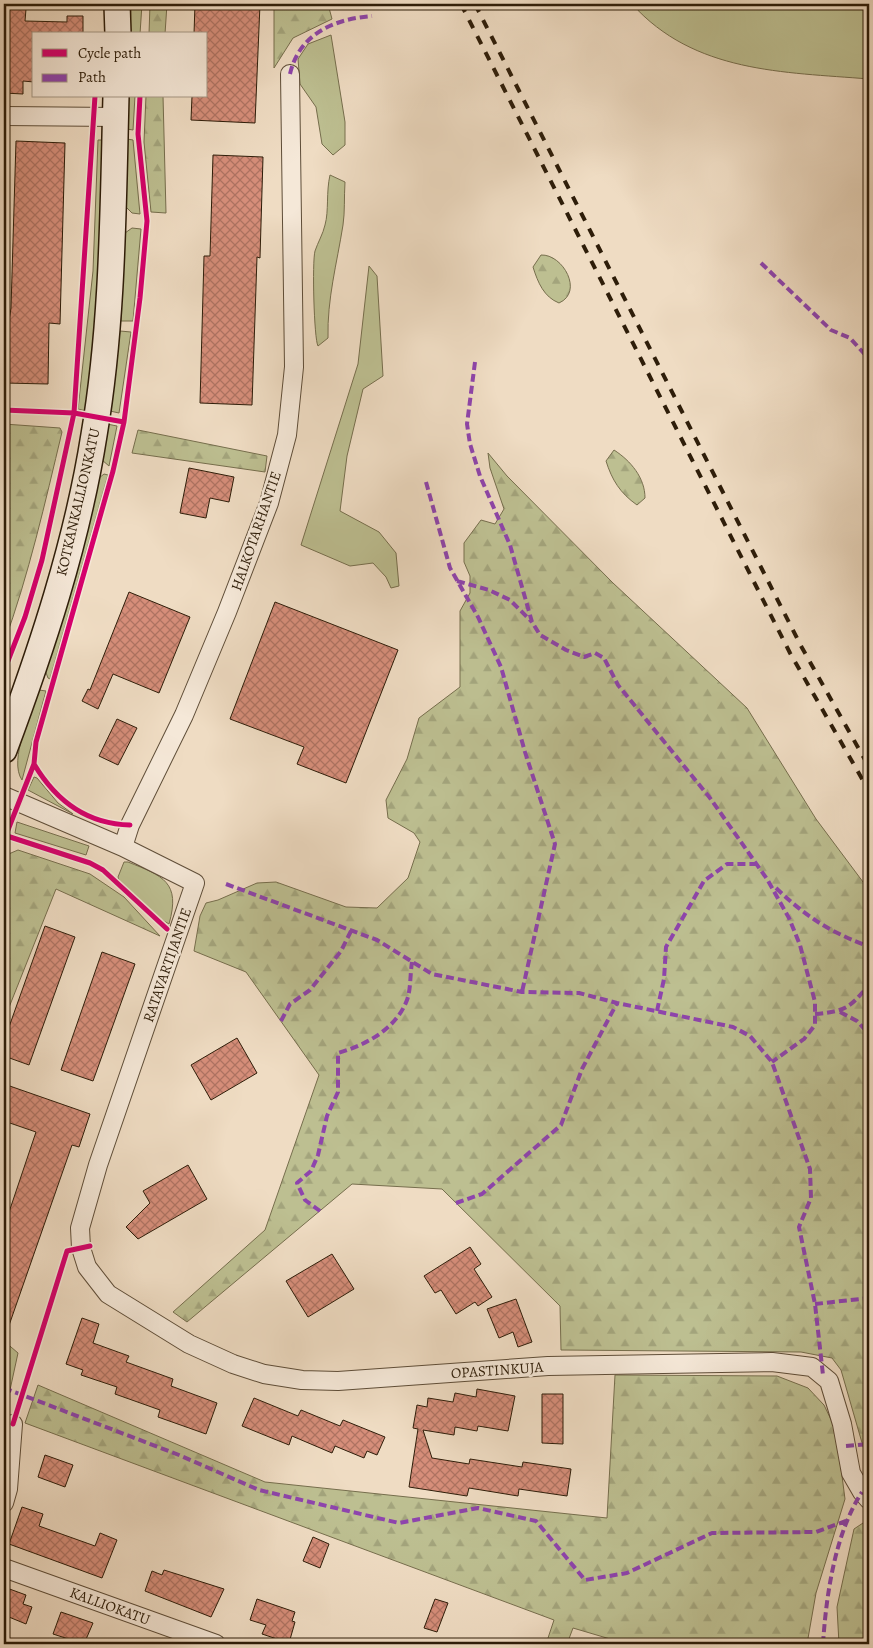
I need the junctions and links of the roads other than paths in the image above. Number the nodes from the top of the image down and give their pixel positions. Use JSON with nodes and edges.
{"nodes":[{"id":1,"x":117,"y":4,"type":"edge"},
{"id":2,"x":118,"y":32,"type":"edge"},
{"id":3,"x":290,"y":74,"type":"dead end"},
{"id":4,"x":116,"y":107,"type":"edge"},
{"id":5,"x":4,"y":116,"type":"edge"},
{"id":6,"x":4,"y":750,"type":"edge"},
{"id":7,"x":4,"y":796,"type":"edge"},
{"id":8,"x":123,"y":847,"type":"junction"},
{"id":9,"x":81,"y":1248,"type":"joint"},
{"id":10,"x":13,"y":1424,"type":"dead end"},
{"id":11,"x":869,"y":1500,"type":"edge"},
{"id":12,"x":4,"y":1504,"type":"edge"},
{"id":13,"x":4,"y":1568,"type":"edge"},
{"id":14,"x":216,"y":1644,"type":"edge"}],
"edges":[{"from":1,"to":2,"type":"street"},
{"from":3,"to":8,"type":"street","name":"HALKOTARHANTIE"},
{"from":4,"to":5,"type":"street"},
{"from":4,"to":6,"type":"street","name":"KOTKANKALLIONKATU"},
{"from":7,"to":8,"type":"street","name":"RATAVARTIJANTIE"},
{"from":8,"to":9,"type":"street","name":"RATAVARTIJANTIE"},
{"from":9,"to":11,"type":"street","name":"OPASTINKUJA"},
{"from":10,"to":12,"type":"street"},
{"from":13,"to":14,"type":"street","name":"KALLIOKATU"}]}
